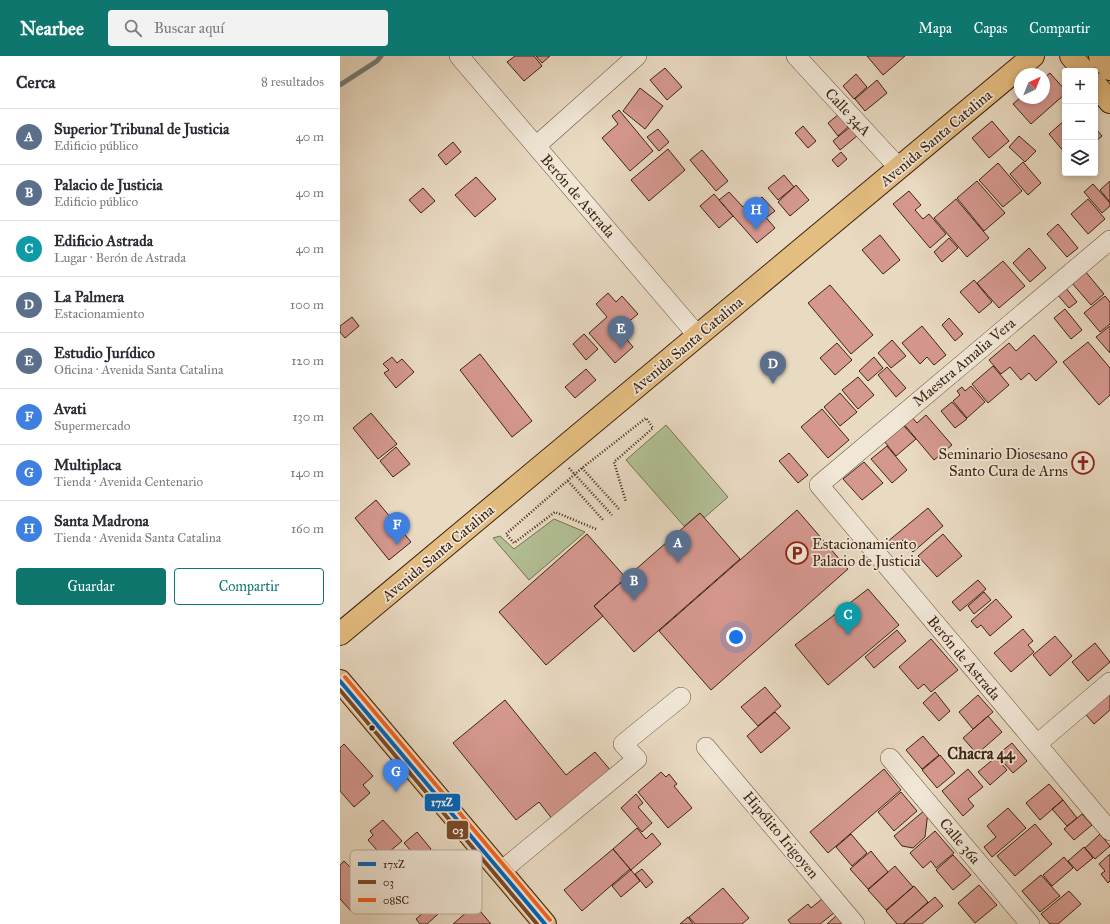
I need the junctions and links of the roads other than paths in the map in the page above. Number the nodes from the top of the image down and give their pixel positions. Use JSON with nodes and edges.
{"nodes":[{"id":1,"x":459,"y":56,"type":"edge"},
{"id":2,"x":638,"y":56,"type":"edge"},
{"id":3,"x":796,"y":56,"type":"edge"},
{"id":4,"x":1033,"y":56,"type":"edge"},
{"id":5,"x":1072,"y":56,"type":"edge"},
{"id":6,"x":1100,"y":56,"type":"edge"},
{"id":7,"x":1082,"y":68,"type":"edge"},
{"id":8,"x":1110,"y":69,"type":"edge"},
{"id":9,"x":1098,"y":88,"type":"edge"},
{"id":10,"x":1110,"y":102,"type":"edge"},
{"id":11,"x":536,"y":146,"type":"junction"},
{"id":12,"x":899,"y":168,"type":"junction"},
{"id":13,"x":1110,"y":240,"type":"edge"},
{"id":14,"x":698,"y":336,"type":"junction"},
{"id":15,"x":819,"y":485,"type":"joint"},
{"id":16,"x":340,"y":634,"type":"edge"},
{"id":17,"x":340,"y":681,"type":"edge"},
{"id":18,"x":1110,"y":682,"type":"edge"},
{"id":19,"x":680,"y":697,"type":"dead end"},
{"id":20,"x":1037,"y":744,"type":"junction"},
{"id":21,"x":706,"y":747,"type":"dead end"},
{"id":22,"x":890,"y":758,"type":"dead end"},
{"id":23,"x":1110,"y":831,"type":"edge"},
{"id":24,"x":482,"y":850,"type":"edge"},
{"id":25,"x":482,"y":851,"type":"edge"},
{"id":26,"x":500,"y":872,"type":"junction"},
{"id":27,"x":544,"y":924,"type":"edge"},
{"id":28,"x":855,"y":924,"type":"edge"},
{"id":29,"x":1030,"y":924,"type":"edge"}],
"edges":[{"from":1,"to":11,"type":"street","name":"Berón de Astrada"},
{"from":2,"to":11,"type":"street"},
{"from":3,"to":12,"type":"street","name":"Calle 34A"},
{"from":4,"to":12,"type":"main road","name":"Avenida Santa Catalina"},
{"from":5,"to":7,"type":"main road"},
{"from":6,"to":8,"type":"main road"},
{"from":9,"to":10,"type":"main road"},
{"from":11,"to":14,"type":"street","name":"Berón de Astrada"},
{"from":12,"to":14,"type":"main road","name":"Avenida Santa Catalina"},
{"from":13,"to":15,"type":"street","name":"Maestra Amalia Vera"},
{"from":14,"to":16,"type":"main road","name":"Avenida Santa Catalina"},
{"from":15,"to":20,"type":"street","name":"Berón de Astrada"},
{"from":17,"to":24,"type":"main road"},
{"from":18,"to":20,"type":"street"},
{"from":19,"to":26,"type":"street"},
{"from":20,"to":23,"type":"street","name":"Berón de Astrada"},
{"from":21,"to":28,"type":"street","name":"Hipólito Irigoyen"},
{"from":22,"to":29,"type":"street","name":"Calle 36a"},
{"from":25,"to":26,"type":"main road"},
{"from":26,"to":27,"type":"main road"}]}
